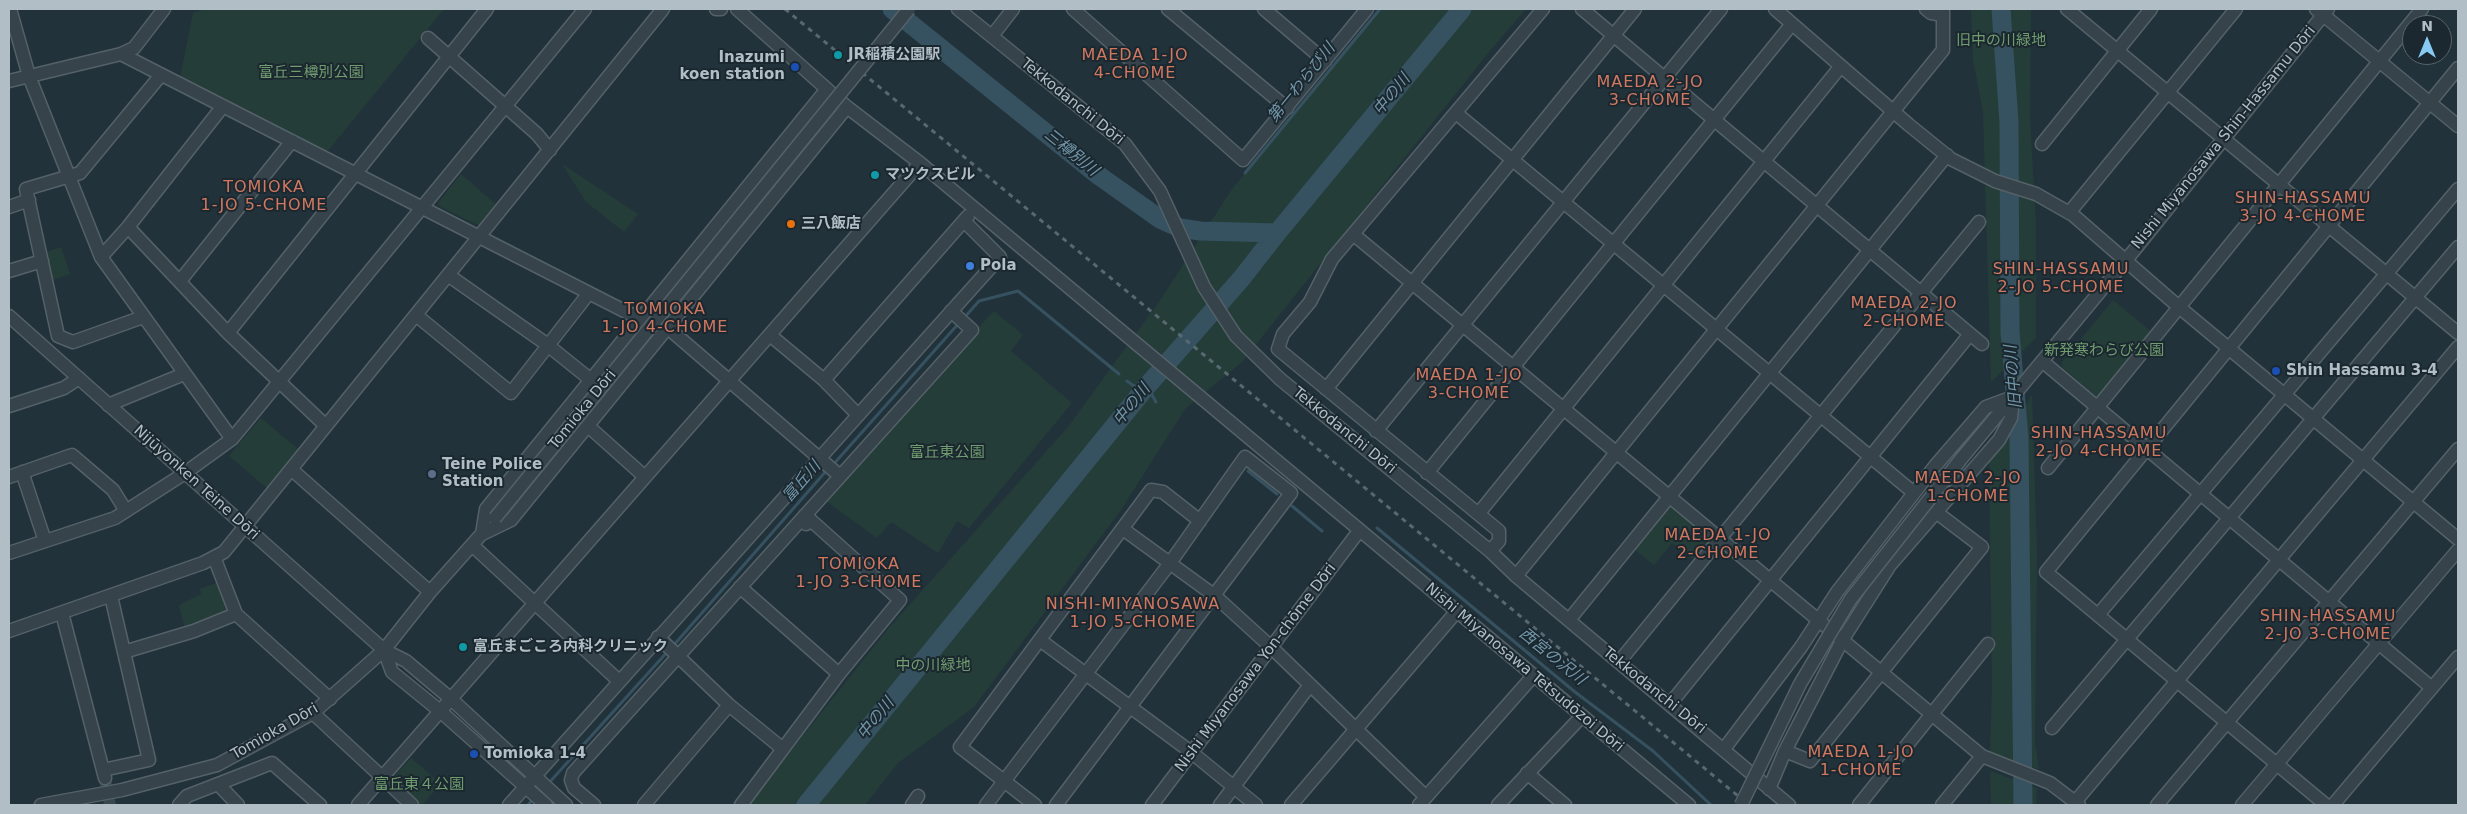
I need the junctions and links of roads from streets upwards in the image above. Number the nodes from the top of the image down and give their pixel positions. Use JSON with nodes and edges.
{"nodes":[{"id":1,"x":10,"y":9,"type":"edge"},
{"id":2,"x":488,"y":9,"type":"edge"},
{"id":3,"x":585,"y":9,"type":"edge"},
{"id":4,"x":663,"y":9,"type":"edge"},
{"id":5,"x":716,"y":9,"type":"edge"},
{"id":6,"x":721,"y":9,"type":"edge"},
{"id":7,"x":736,"y":9,"type":"edge"},
{"id":8,"x":909,"y":9,"type":"edge"},
{"id":9,"x":958,"y":9,"type":"edge"},
{"id":10,"x":1013,"y":9,"type":"edge"},
{"id":11,"x":1073,"y":9,"type":"edge"},
{"id":12,"x":1168,"y":9,"type":"edge"},
{"id":13,"x":1264,"y":9,"type":"edge"},
{"id":14,"x":1367,"y":9,"type":"edge"},
{"id":15,"x":1543,"y":9,"type":"edge"},
{"id":16,"x":1582,"y":9,"type":"edge"},
{"id":17,"x":1635,"y":9,"type":"edge"},
{"id":18,"x":1721,"y":9,"type":"edge"},
{"id":19,"x":1775,"y":9,"type":"edge"},
{"id":20,"x":1926,"y":9,"type":"edge"},
{"id":21,"x":2068,"y":9,"type":"edge"},
{"id":22,"x":2151,"y":9,"type":"edge"},
{"id":23,"x":2236,"y":9,"type":"edge"},
{"id":24,"x":2422,"y":9,"type":"edge"},
{"id":25,"x":162,"y":10,"type":"edge"},
{"id":26,"x":2323,"y":11,"type":"edge"},
{"id":27,"x":1943,"y":12,"type":"edge"},
{"id":28,"x":1792,"y":24,"type":"junction"},
{"id":29,"x":1612,"y":34,"type":"junction"},
{"id":30,"x":992,"y":36,"type":"junction"},
{"id":31,"x":428,"y":38,"type":"dead end"},
{"id":32,"x":2117,"y":50,"type":"junction"},
{"id":33,"x":121,"y":54,"type":"junction"},
{"id":34,"x":450,"y":56,"type":"junction"},
{"id":35,"x":1325,"y":61,"type":"junction"},
{"id":36,"x":2380,"y":62,"type":"junction"},
{"id":37,"x":1841,"y":66,"type":"junction"},
{"id":38,"x":2458,"y":68,"type":"edge"},
{"id":39,"x":161,"y":74,"type":"junction"},
{"id":40,"x":29,"y":76,"type":"junction"},
{"id":41,"x":1664,"y":77,"type":"junction"},
{"id":42,"x":9,"y":81,"type":"edge"},
{"id":43,"x":828,"y":89,"type":"junction"},
{"id":44,"x":2168,"y":92,"type":"junction"},
{"id":45,"x":2430,"y":102,"type":"junction"},
{"id":46,"x":223,"y":106,"type":"junction"},
{"id":47,"x":505,"y":106,"type":"junction"},
{"id":48,"x":847,"y":107,"type":"junction"},
{"id":49,"x":1287,"y":108,"type":"junction"},
{"id":50,"x":1893,"y":111,"type":"junction"},
{"id":51,"x":1456,"y":114,"type":"junction"},
{"id":52,"x":1715,"y":119,"type":"junction"},
{"id":53,"x":2458,"y":126,"type":"edge"},
{"id":54,"x":2223,"y":138,"type":"junction"},
{"id":55,"x":292,"y":141,"type":"junction"},
{"id":56,"x":2042,"y":144,"type":"dead end"},
{"id":57,"x":550,"y":150,"type":"junction"},
{"id":58,"x":1947,"y":155,"type":"junction"},
{"id":59,"x":1764,"y":160,"type":"junction"},
{"id":60,"x":1512,"y":161,"type":"junction"},
{"id":61,"x":920,"y":163,"type":"junction"},
{"id":62,"x":356,"y":174,"type":"junction"},
{"id":63,"x":70,"y":178,"type":"junction"},
{"id":64,"x":2279,"y":184,"type":"junction"},
{"id":65,"x":2458,"y":189,"type":"edge"},
{"id":66,"x":29,"y":200,"type":"junction"},
{"id":67,"x":1563,"y":202,"type":"junction"},
{"id":68,"x":1818,"y":204,"type":"junction"},
{"id":69,"x":9,"y":206,"type":"edge"},
{"id":70,"x":422,"y":208,"type":"junction"},
{"id":71,"x":975,"y":208,"type":"junction"},
{"id":72,"x":2069,"y":213,"type":"junction"},
{"id":73,"x":964,"y":221,"type":"junction"},
{"id":74,"x":1979,"y":222,"type":"dead end"},
{"id":75,"x":2330,"y":225,"type":"junction"},
{"id":76,"x":128,"y":227,"type":"junction"},
{"id":77,"x":1353,"y":234,"type":"junction"},
{"id":78,"x":480,"y":236,"type":"junction"},
{"id":79,"x":1612,"y":244,"type":"junction"},
{"id":80,"x":2458,"y":247,"type":"edge"},
{"id":81,"x":1870,"y":249,"type":"junction"},
{"id":82,"x":101,"y":257,"type":"junction"},
{"id":83,"x":42,"y":261,"type":"junction"},
{"id":84,"x":2125,"y":261,"type":"junction"},
{"id":85,"x":9,"y":271,"type":"edge"},
{"id":86,"x":2387,"y":273,"type":"junction"},
{"id":87,"x":448,"y":276,"type":"junction"},
{"id":88,"x":180,"y":281,"type":"junction"},
{"id":89,"x":1412,"y":283,"type":"junction"},
{"id":90,"x":1663,"y":285,"type":"junction"},
{"id":91,"x":1921,"y":292,"type":"junction"},
{"id":92,"x":589,"y":293,"type":"junction"},
{"id":93,"x":2416,"y":297,"type":"junction"},
{"id":94,"x":2179,"y":307,"type":"junction"},
{"id":95,"x":953,"y":312,"type":"junction"},
{"id":96,"x":416,"y":315,"type":"junction"},
{"id":97,"x":9,"y":316,"type":"edge"},
{"id":98,"x":143,"y":316,"type":"junction"},
{"id":99,"x":640,"y":319,"type":"junction"},
{"id":100,"x":1462,"y":325,"type":"junction"},
{"id":101,"x":668,"y":328,"type":"junction"},
{"id":102,"x":1717,"y":330,"type":"junction"},
{"id":103,"x":228,"y":333,"type":"junction"},
{"id":104,"x":2458,"y":333,"type":"edge"},
{"id":105,"x":1970,"y":334,"type":"junction"},
{"id":106,"x":770,"y":335,"type":"junction"},
{"id":107,"x":1982,"y":344,"type":"dead end"},
{"id":108,"x":548,"y":345,"type":"junction"},
{"id":109,"x":2458,"y":347,"type":"edge"},
{"id":110,"x":2229,"y":348,"type":"junction"},
{"id":111,"x":2042,"y":361,"type":"junction"},
{"id":112,"x":1513,"y":367,"type":"junction"},
{"id":113,"x":184,"y":374,"type":"junction"},
{"id":114,"x":1770,"y":375,"type":"junction"},
{"id":115,"x":79,"y":378,"type":"junction"},
{"id":116,"x":590,"y":380,"type":"junction"},
{"id":117,"x":730,"y":380,"type":"junction"},
{"id":118,"x":824,"y":380,"type":"junction"},
{"id":119,"x":278,"y":383,"type":"junction"},
{"id":120,"x":1326,"y":389,"type":"junction"},
{"id":121,"x":2284,"y":394,"type":"junction"},
{"id":122,"x":2013,"y":397,"type":"junction"},
{"id":123,"x":108,"y":405,"type":"junction"},
{"id":124,"x":9,"y":406,"type":"edge"},
{"id":125,"x":1564,"y":409,"type":"junction"},
{"id":126,"x":2097,"y":409,"type":"junction"},
{"id":127,"x":858,"y":415,"type":"junction"},
{"id":128,"x":1820,"y":416,"type":"junction"},
{"id":129,"x":2313,"y":419,"type":"junction"},
{"id":130,"x":326,"y":426,"type":"junction"},
{"id":131,"x":588,"y":426,"type":"junction"},
{"id":132,"x":1376,"y":431,"type":"junction"},
{"id":133,"x":232,"y":439,"type":"junction"},
{"id":134,"x":2458,"y":448,"type":"edge"},
{"id":135,"x":2147,"y":450,"type":"junction"},
{"id":136,"x":1617,"y":454,"type":"junction"},
{"id":137,"x":1871,"y":458,"type":"junction"},
{"id":138,"x":822,"y":459,"type":"junction"},
{"id":139,"x":2363,"y":460,"type":"junction"},
{"id":140,"x":2048,"y":468,"type":"dead end"},
{"id":141,"x":291,"y":469,"type":"junction"},
{"id":142,"x":22,"y":472,"type":"junction"},
{"id":143,"x":185,"y":473,"type":"junction"},
{"id":144,"x":1427,"y":473,"type":"junction"},
{"id":145,"x":838,"y":474,"type":"junction"},
{"id":146,"x":9,"y":477,"type":"edge"},
{"id":147,"x":646,"y":477,"type":"junction"},
{"id":148,"x":1914,"y":493,"type":"junction"},
{"id":149,"x":2200,"y":494,"type":"junction"},
{"id":150,"x":1670,"y":498,"type":"junction"},
{"id":151,"x":2414,"y":502,"type":"junction"},
{"id":152,"x":126,"y":511,"type":"junction"},
{"id":153,"x":1936,"y":512,"type":"junction"},
{"id":154,"x":1479,"y":513,"type":"junction"},
{"id":155,"x":2230,"y":518,"type":"junction"},
{"id":156,"x":805,"y":520,"type":"junction"},
{"id":157,"x":1200,"y":521,"type":"junction"},
{"id":158,"x":243,"y":527,"type":"junction"},
{"id":159,"x":1123,"y":529,"type":"junction"},
{"id":160,"x":1359,"y":531,"type":"junction"},
{"id":161,"x":482,"y":534,"type":"junction"},
{"id":162,"x":1719,"y":539,"type":"junction"},
{"id":163,"x":2458,"y":539,"type":"edge"},
{"id":164,"x":45,"y":541,"type":"junction"},
{"id":165,"x":472,"y":545,"type":"junction"},
{"id":166,"x":2458,"y":550,"type":"edge"},
{"id":167,"x":1490,"y":551,"type":"junction"},
{"id":168,"x":9,"y":553,"type":"edge"},
{"id":169,"x":214,"y":557,"type":"junction"},
{"id":170,"x":2279,"y":559,"type":"junction"},
{"id":171,"x":1170,"y":563,"type":"junction"},
{"id":172,"x":1516,"y":576,"type":"junction"},
{"id":173,"x":1771,"y":582,"type":"junction"},
{"id":174,"x":740,"y":588,"type":"junction"},
{"id":175,"x":430,"y":592,"type":"junction"},
{"id":176,"x":111,"y":596,"type":"junction"},
{"id":177,"x":1215,"y":596,"type":"junction"},
{"id":178,"x":536,"y":602,"type":"junction"},
{"id":179,"x":2329,"y":602,"type":"junction"},
{"id":180,"x":1457,"y":611,"type":"junction"},
{"id":181,"x":62,"y":613,"type":"junction"},
{"id":182,"x":236,"y":614,"type":"junction"},
{"id":183,"x":2098,"y":615,"type":"junction"},
{"id":184,"x":1569,"y":620,"type":"junction"},
{"id":185,"x":1819,"y":620,"type":"junction"},
{"id":186,"x":9,"y":631,"type":"edge"},
{"id":187,"x":661,"y":639,"type":"junction"},
{"id":188,"x":1843,"y":639,"type":"junction"},
{"id":189,"x":2126,"y":639,"type":"junction"},
{"id":190,"x":1040,"y":640,"type":"junction"},
{"id":191,"x":2379,"y":643,"type":"junction"},
{"id":192,"x":1988,"y":644,"type":"dead end"},
{"id":193,"x":1271,"y":647,"type":"junction"},
{"id":194,"x":384,"y":650,"type":"junction"},
{"id":195,"x":124,"y":652,"type":"junction"},
{"id":196,"x":676,"y":654,"type":"junction"},
{"id":197,"x":2458,"y":657,"type":"edge"},
{"id":198,"x":1618,"y":662,"type":"junction"},
{"id":199,"x":1087,"y":673,"type":"junction"},
{"id":200,"x":1881,"y":673,"type":"junction"},
{"id":201,"x":839,"y":674,"type":"junction"},
{"id":202,"x":1534,"y":675,"type":"junction"},
{"id":203,"x":2177,"y":680,"type":"junction"},
{"id":204,"x":619,"y":681,"type":"junction"},
{"id":205,"x":1310,"y":685,"type":"junction"},
{"id":206,"x":2432,"y":688,"type":"junction"},
{"id":207,"x":330,"y":699,"type":"junction"},
{"id":208,"x":451,"y":699,"type":"junction"},
{"id":209,"x":1670,"y":704,"type":"junction"},
{"id":210,"x":729,"y":705,"type":"junction"},
{"id":211,"x":1131,"y":707,"type":"junction"},
{"id":212,"x":440,"y":711,"type":"junction"},
{"id":213,"x":313,"y":713,"type":"junction"},
{"id":214,"x":1931,"y":713,"type":"junction"},
{"id":215,"x":1582,"y":716,"type":"junction"},
{"id":216,"x":2226,"y":722,"type":"junction"},
{"id":217,"x":2052,"y":728,"type":"dead end"},
{"id":218,"x":1355,"y":730,"type":"junction"},
{"id":219,"x":783,"y":749,"type":"junction"},
{"id":220,"x":1724,"y":749,"type":"junction"},
{"id":221,"x":1785,"y":751,"type":"junction"},
{"id":222,"x":1191,"y":752,"type":"junction"},
{"id":223,"x":1982,"y":756,"type":"junction"},
{"id":224,"x":2277,"y":764,"type":"junction"},
{"id":225,"x":1527,"y":773,"type":"junction"},
{"id":226,"x":382,"y":778,"type":"junction"},
{"id":227,"x":537,"y":779,"type":"junction"},
{"id":228,"x":1004,"y":781,"type":"junction"},
{"id":229,"x":218,"y":784,"type":"junction"},
{"id":230,"x":1234,"y":786,"type":"junction"},
{"id":231,"x":528,"y":789,"type":"junction"},
{"id":232,"x":1770,"y":789,"type":"junction"},
{"id":233,"x":1422,"y":801,"type":"edge"},
{"id":234,"x":2077,"y":803,"type":"edge"},
{"id":235,"x":42,"y":805,"type":"edge"},
{"id":236,"x":179,"y":805,"type":"edge"},
{"id":237,"x":238,"y":805,"type":"edge"},
{"id":238,"x":320,"y":805,"type":"edge"},
{"id":239,"x":358,"y":805,"type":"edge"},
{"id":240,"x":412,"y":805,"type":"edge"},
{"id":241,"x":509,"y":805,"type":"edge"},
{"id":242,"x":546,"y":805,"type":"edge"},
{"id":243,"x":566,"y":805,"type":"edge"},
{"id":244,"x":594,"y":805,"type":"edge"},
{"id":245,"x":644,"y":805,"type":"edge"},
{"id":246,"x":741,"y":805,"type":"edge"},
{"id":247,"x":986,"y":805,"type":"edge"},
{"id":248,"x":1035,"y":805,"type":"edge"},
{"id":249,"x":1056,"y":805,"type":"edge"},
{"id":250,"x":1152,"y":805,"type":"edge"},
{"id":251,"x":1220,"y":805,"type":"edge"},
{"id":252,"x":1256,"y":805,"type":"edge"},
{"id":253,"x":1291,"y":805,"type":"edge"},
{"id":254,"x":1498,"y":805,"type":"edge"},
{"id":255,"x":1565,"y":805,"type":"edge"},
{"id":256,"x":1688,"y":805,"type":"edge"},
{"id":257,"x":1741,"y":805,"type":"edge"},
{"id":258,"x":1789,"y":805,"type":"edge"},
{"id":259,"x":1858,"y":805,"type":"edge"},
{"id":260,"x":1942,"y":805,"type":"edge"},
{"id":261,"x":2157,"y":805,"type":"edge"},
{"id":262,"x":2242,"y":805,"type":"edge"},
{"id":263,"x":2326,"y":805,"type":"edge"},
{"id":264,"x":2333,"y":805,"type":"edge"}],
"edges":[{"from":1,"to":40,"type":"street"},
{"from":2,"to":34,"type":"street"},
{"from":3,"to":47,"type":"street"},
{"from":4,"to":57,"type":"street"},
{"from":5,"to":6,"type":"street"},
{"from":7,"to":43,"type":"street","name":"Nishi Miyanosawa Tetsudōzoi Dōri"},
{"from":8,"to":161,"type":"street","name":"Tomioka Dōri","bridge":true},
{"from":9,"to":30,"type":"street","name":"Tekkodanchi Dōri"},
{"from":10,"to":30,"type":"street"},
{"from":11,"to":49,"type":"street"},
{"from":12,"to":49,"type":"street"},
{"from":13,"to":35,"type":"street"},
{"from":14,"to":35,"type":"street"},
{"from":15,"to":51,"type":"street"},
{"from":16,"to":29,"type":"street"},
{"from":17,"to":29,"type":"street"},
{"from":18,"to":41,"type":"street"},
{"from":19,"to":28,"type":"street"},
{"from":20,"to":27,"type":"street"},
{"from":21,"to":32,"type":"street"},
{"from":22,"to":32,"type":"street"},
{"from":23,"to":44,"type":"street"},
{"from":24,"to":36,"type":"street"},
{"from":25,"to":33,"type":"street"},
{"from":26,"to":36,"type":"street"},
{"from":26,"to":54,"type":"street","name":"Nishi Miyanosawa Shin-Hassamu Dōri"},
{"from":27,"to":50,"type":"street"},
{"from":28,"to":37,"type":"street"},
{"from":28,"to":52,"type":"street"},
{"from":29,"to":41,"type":"street"},
{"from":29,"to":60,"type":"street"},
{"from":30,"to":167,"type":"street","name":"Tekkodanchi Dōri"},
{"from":31,"to":34,"type":"street"},
{"from":32,"to":44,"type":"street"},
{"from":32,"to":56,"type":"street"},
{"from":33,"to":39,"type":"street"},
{"from":33,"to":40,"type":"street"},
{"from":34,"to":47,"type":"street"},
{"from":34,"to":62,"type":"street"},
{"from":35,"to":49,"type":"street"},
{"from":36,"to":45,"type":"street"},
{"from":36,"to":64,"type":"street"},
{"from":37,"to":50,"type":"street"},
{"from":37,"to":59,"type":"street"},
{"from":38,"to":45,"type":"street"},
{"from":39,"to":46,"type":"street"},
{"from":39,"to":63,"type":"street"},
{"from":40,"to":42,"type":"street"},
{"from":40,"to":63,"type":"street"},
{"from":41,"to":52,"type":"street"},
{"from":41,"to":67,"type":"street"},
{"from":43,"to":48,"type":"street","name":"Nishi Miyanosawa Tetsudōzoi Dōri"},
{"from":43,"to":99,"type":"street"},
{"from":44,"to":54,"type":"street"},
{"from":44,"to":72,"type":"street"},
{"from":45,"to":53,"type":"street"},
{"from":45,"to":75,"type":"street"},
{"from":46,"to":55,"type":"street"},
{"from":46,"to":76,"type":"street"},
{"from":47,"to":57,"type":"street"},
{"from":47,"to":70,"type":"street"},
{"from":48,"to":61,"type":"street","name":"Nishi Miyanosawa Tetsudōzoi Dōri"},
{"from":48,"to":101,"type":"street"},
{"from":50,"to":58,"type":"street"},
{"from":50,"to":68,"type":"street"},
{"from":51,"to":60,"type":"street"},
{"from":51,"to":77,"type":"street"},
{"from":52,"to":59,"type":"street"},
{"from":52,"to":79,"type":"street"},
{"from":54,"to":64,"type":"street"},
{"from":54,"to":84,"type":"street","name":"Nishi Miyanosawa Shin-Hassamu Dōri"},
{"from":55,"to":62,"type":"street"},
{"from":55,"to":88,"type":"street"},
{"from":57,"to":78,"type":"street"},
{"from":58,"to":72,"type":"street"},
{"from":58,"to":81,"type":"street"},
{"from":59,"to":68,"type":"street"},
{"from":59,"to":90,"type":"street"},
{"from":60,"to":67,"type":"street"},
{"from":60,"to":89,"type":"street"},
{"from":61,"to":71,"type":"street","name":"Nishi Miyanosawa Tetsudōzoi Dōri"},
{"from":61,"to":106,"type":"street"},
{"from":62,"to":70,"type":"street"},
{"from":62,"to":103,"type":"street"},
{"from":63,"to":66,"type":"street"},
{"from":63,"to":82,"type":"street"},
{"from":64,"to":75,"type":"street"},
{"from":64,"to":94,"type":"street"},
{"from":65,"to":86,"type":"street"},
{"from":66,"to":69,"type":"street"},
{"from":66,"to":83,"type":"street"},
{"from":67,"to":79,"type":"street"},
{"from":67,"to":100,"type":"street"},
{"from":68,"to":81,"type":"street"},
{"from":68,"to":102,"type":"street"},
{"from":70,"to":78,"type":"street"},
{"from":70,"to":119,"type":"street"},
{"from":71,"to":73,"type":"street"},
{"from":71,"to":160,"type":"street","name":"Nishi Miyanosawa Tetsudōzoi Dōri"},
{"from":72,"to":84,"type":"street"},
{"from":73,"to":95,"type":"street"},
{"from":73,"to":118,"type":"street"},
{"from":74,"to":91,"type":"street"},
{"from":75,"to":86,"type":"street"},
{"from":75,"to":110,"type":"street"},
{"from":76,"to":82,"type":"street"},
{"from":76,"to":88,"type":"street"},
{"from":77,"to":89,"type":"street"},
{"from":77,"to":120,"type":"street"},
{"from":78,"to":87,"type":"street"},
{"from":78,"to":92,"type":"street"},
{"from":79,"to":90,"type":"street"},
{"from":79,"to":112,"type":"street"},
{"from":80,"to":93,"type":"street"},
{"from":81,"to":91,"type":"street"},
{"from":81,"to":114,"type":"street"},
{"from":82,"to":98,"type":"street"},
{"from":83,"to":85,"type":"street"},
{"from":83,"to":98,"type":"street"},
{"from":84,"to":94,"type":"street"},
{"from":84,"to":111,"type":"street","name":"Nishi Miyanosawa Shin-Hassamu Dōri"},
{"from":86,"to":93,"type":"street"},
{"from":86,"to":121,"type":"street"},
{"from":87,"to":96,"type":"street"},
{"from":87,"to":108,"type":"street"},
{"from":88,"to":103,"type":"street"},
{"from":89,"to":100,"type":"street"},
{"from":89,"to":120,"type":"street"},
{"from":90,"to":102,"type":"street"},
{"from":90,"to":125,"type":"street"},
{"from":91,"to":105,"type":"street"},
{"from":91,"to":128,"type":"street"},
{"from":92,"to":99,"type":"street"},
{"from":92,"to":108,"type":"street"},
{"from":93,"to":104,"type":"street"},
{"from":93,"to":129,"type":"street"},
{"from":94,"to":110,"type":"street"},
{"from":94,"to":126,"type":"street"},
{"from":95,"to":127,"type":"street"},
{"from":95,"to":145,"type":"street"},
{"from":96,"to":108,"type":"street"},
{"from":96,"to":130,"type":"street"},
{"from":97,"to":115,"type":"street","name":"Nijūyonken Teine Dōri"},
{"from":98,"to":113,"type":"street"},
{"from":99,"to":116,"type":"street"},
{"from":100,"to":112,"type":"street"},
{"from":100,"to":132,"type":"street"},
{"from":101,"to":117,"type":"street"},
{"from":101,"to":131,"type":"street"},
{"from":102,"to":114,"type":"street"},
{"from":102,"to":136,"type":"street"},
{"from":103,"to":119,"type":"street"},
{"from":105,"to":107,"type":"street"},
{"from":105,"to":137,"type":"street"},
{"from":106,"to":117,"type":"street"},
{"from":106,"to":118,"type":"street"},
{"from":108,"to":116,"type":"street"},
{"from":109,"to":139,"type":"street"},
{"from":110,"to":121,"type":"street"},
{"from":110,"to":135,"type":"street"},
{"from":111,"to":122,"type":"street","name":"Nishi Miyanosawa Shin-Hassamu Dōri"},
{"from":111,"to":126,"type":"street"},
{"from":112,"to":125,"type":"street"},
{"from":112,"to":144,"type":"street"},
{"from":113,"to":123,"type":"street"},
{"from":113,"to":133,"type":"street"},
{"from":114,"to":128,"type":"street"},
{"from":114,"to":150,"type":"street"},
{"from":115,"to":123,"type":"street","name":"Nijūyonken Teine Dōri"},
{"from":115,"to":124,"type":"street"},
{"from":116,"to":161,"type":"street"},
{"from":117,"to":138,"type":"street"},
{"from":117,"to":147,"type":"street"},
{"from":118,"to":127,"type":"street"},
{"from":119,"to":130,"type":"street"},
{"from":119,"to":133,"type":"street"},
{"from":120,"to":132,"type":"street"},
{"from":121,"to":129,"type":"street"},
{"from":121,"to":149,"type":"street"},
{"from":122,"to":148,"type":"street"},
{"from":122,"to":153,"type":"street"},
{"from":122,"to":257,"type":"street","name":"Nishi Miyanosawa Shin-Hassamu Dōri","bridge":true},
{"from":123,"to":143,"type":"street","name":"Nijūyonken Teine Dōri"},
{"from":125,"to":136,"type":"street"},
{"from":125,"to":154,"type":"street"},
{"from":126,"to":135,"type":"street"},
{"from":126,"to":140,"type":"street"},
{"from":127,"to":138,"type":"street"},
{"from":128,"to":137,"type":"street"},
{"from":128,"to":162,"type":"street"},
{"from":129,"to":139,"type":"street"},
{"from":129,"to":155,"type":"street"},
{"from":130,"to":141,"type":"street"},
{"from":131,"to":147,"type":"street"},
{"from":131,"to":161,"type":"street"},
{"from":132,"to":144,"type":"street"},
{"from":133,"to":143,"type":"street"},
{"from":134,"to":151,"type":"street"},
{"from":135,"to":149,"type":"street"},
{"from":135,"to":183,"type":"street"},
{"from":136,"to":150,"type":"street"},
{"from":136,"to":172,"type":"street"},
{"from":137,"to":148,"type":"street"},
{"from":137,"to":173,"type":"street"},
{"from":138,"to":145,"type":"street"},
{"from":138,"to":187,"type":"street"},
{"from":139,"to":151,"type":"street"},
{"from":139,"to":170,"type":"street"},
{"from":141,"to":158,"type":"street"},
{"from":141,"to":175,"type":"street"},
{"from":142,"to":146,"type":"street"},
{"from":142,"to":152,"type":"street"},
{"from":142,"to":164,"type":"street"},
{"from":143,"to":152,"type":"street"},
{"from":143,"to":158,"type":"street","name":"Nijūyonken Teine Dōri"},
{"from":144,"to":154,"type":"street"},
{"from":145,"to":156,"type":"street"},
{"from":147,"to":178,"type":"street"},
{"from":148,"to":185,"type":"street"},
{"from":149,"to":155,"type":"street"},
{"from":149,"to":183,"type":"street"},
{"from":150,"to":162,"type":"street"},
{"from":150,"to":184,"type":"street"},
{"from":151,"to":163,"type":"street"},
{"from":151,"to":179,"type":"street"},
{"from":152,"to":164,"type":"street"},
{"from":153,"to":188,"type":"street"},
{"from":153,"to":200,"type":"street"},
{"from":154,"to":167,"type":"street"},
{"from":155,"to":170,"type":"street"},
{"from":155,"to":189,"type":"street"},
{"from":156,"to":174,"type":"street"},
{"from":156,"to":201,"type":"street"},
{"from":157,"to":159,"type":"street"},
{"from":157,"to":171,"type":"street"},
{"from":157,"to":177,"type":"street"},
{"from":158,"to":169,"type":"street"},
{"from":158,"to":194,"type":"street","name":"Nijūyonken Teine Dōri"},
{"from":159,"to":171,"type":"street"},
{"from":159,"to":190,"type":"street"},
{"from":160,"to":180,"type":"street","name":"Nishi Miyanosawa Tetsudōzoi Dōri"},
{"from":160,"to":193,"type":"street","name":"Nishi Miyanosawa Yon-chōme Dōri"},
{"from":161,"to":165,"type":"street","name":"Tomioka Dōri"},
{"from":162,"to":173,"type":"street"},
{"from":162,"to":198,"type":"street"},
{"from":164,"to":168,"type":"street"},
{"from":165,"to":175,"type":"street","name":"Tomioka Dōri"},
{"from":165,"to":178,"type":"street"},
{"from":166,"to":191,"type":"street"},
{"from":167,"to":172,"type":"street","name":"Tekkodanchi Dōri"},
{"from":169,"to":176,"type":"street"},
{"from":169,"to":182,"type":"street"},
{"from":170,"to":179,"type":"street"},
{"from":170,"to":203,"type":"street"},
{"from":171,"to":177,"type":"street"},
{"from":171,"to":199,"type":"street"},
{"from":172,"to":184,"type":"street","name":"Tekkodanchi Dōri"},
{"from":173,"to":185,"type":"street"},
{"from":173,"to":209,"type":"street"},
{"from":174,"to":196,"type":"street"},
{"from":174,"to":201,"type":"street"},
{"from":175,"to":194,"type":"street","name":"Tomioka Dōri"},
{"from":176,"to":181,"type":"street"},
{"from":176,"to":195,"type":"street"},
{"from":177,"to":193,"type":"street"},
{"from":177,"to":211,"type":"street"},
{"from":178,"to":204,"type":"street"},
{"from":178,"to":208,"type":"street"},
{"from":179,"to":191,"type":"street"},
{"from":179,"to":216,"type":"street"},
{"from":180,"to":202,"type":"street","name":"Nishi Miyanosawa Tetsudōzoi Dōri"},
{"from":180,"to":218,"type":"street"},
{"from":181,"to":186,"type":"street"},
{"from":181,"to":195,"type":"street"},
{"from":182,"to":195,"type":"street"},
{"from":182,"to":207,"type":"street"},
{"from":183,"to":189,"type":"street"},
{"from":184,"to":198,"type":"street","name":"Tekkodanchi Dōri"},
{"from":185,"to":188,"type":"street"},
{"from":185,"to":220,"type":"street"},
{"from":187,"to":196,"type":"street"},
{"from":187,"to":204,"type":"street"},
{"from":188,"to":200,"type":"street"},
{"from":188,"to":221,"type":"street"},
{"from":189,"to":203,"type":"street"},
{"from":189,"to":217,"type":"street"},
{"from":190,"to":199,"type":"street"},
{"from":190,"to":228,"type":"street"},
{"from":191,"to":206,"type":"street"},
{"from":191,"to":224,"type":"street"},
{"from":192,"to":214,"type":"street"},
{"from":193,"to":205,"type":"street"},
{"from":193,"to":222,"type":"street","name":"Nishi Miyanosawa Yon-chōme Dōri"},
{"from":194,"to":207,"type":"street","name":"Tomioka Dōri"},
{"from":194,"to":208,"type":"street","name":"Nijūyonken Teine Dōri"},
{"from":194,"to":212,"type":"street","name":"Nijūyonken Teine Dōri"},
{"from":196,"to":210,"type":"street"},
{"from":196,"to":244,"type":"street"},
{"from":197,"to":206,"type":"street"},
{"from":198,"to":209,"type":"street","name":"Tekkodanchi Dōri"},
{"from":199,"to":211,"type":"street"},
{"from":199,"to":228,"type":"street"},
{"from":200,"to":214,"type":"street"},
{"from":200,"to":221,"type":"street"},
{"from":201,"to":219,"type":"street"},
{"from":202,"to":215,"type":"street","name":"Nishi Miyanosawa Tetsudōzoi Dōri"},
{"from":202,"to":233,"type":"street"},
{"from":203,"to":216,"type":"street"},
{"from":203,"to":234,"type":"street"},
{"from":204,"to":227,"type":"street"},
{"from":205,"to":218,"type":"street"},
{"from":205,"to":230,"type":"street"},
{"from":206,"to":264,"type":"street"},
{"from":207,"to":213,"type":"street","name":"Tomioka Dōri"},
{"from":208,"to":212,"type":"street"},
{"from":208,"to":227,"type":"street","name":"Nijūyonken Teine Dōri"},
{"from":209,"to":220,"type":"street","name":"Tekkodanchi Dōri"},
{"from":210,"to":219,"type":"street"},
{"from":210,"to":245,"type":"street"},
{"from":211,"to":222,"type":"street"},
{"from":211,"to":249,"type":"street"},
{"from":212,"to":226,"type":"street"},
{"from":212,"to":231,"type":"street","name":"Nijūyonken Teine Dōri"},
{"from":213,"to":226,"type":"street"},
{"from":213,"to":235,"type":"street","name":"Tomioka Dōri"},
{"from":214,"to":223,"type":"street"},
{"from":214,"to":259,"type":"street"},
{"from":215,"to":225,"type":"street"},
{"from":215,"to":256,"type":"street","name":"Nishi Miyanosawa Tetsudōzoi Dōri"},
{"from":216,"to":224,"type":"street"},
{"from":216,"to":261,"type":"street"},
{"from":218,"to":233,"type":"street"},
{"from":218,"to":253,"type":"street"},
{"from":219,"to":246,"type":"street"},
{"from":220,"to":232,"type":"street","name":"Tekkodanchi Dōri"},
{"from":221,"to":232,"type":"street"},
{"from":222,"to":230,"type":"street"},
{"from":222,"to":250,"type":"street","name":"Nishi Miyanosawa Yon-chōme Dōri"},
{"from":223,"to":234,"type":"street"},
{"from":223,"to":260,"type":"street"},
{"from":224,"to":262,"type":"street"},
{"from":224,"to":263,"type":"street"},
{"from":225,"to":254,"type":"street"},
{"from":225,"to":255,"type":"street"},
{"from":226,"to":239,"type":"street"},
{"from":226,"to":240,"type":"street"},
{"from":227,"to":231,"type":"street"},
{"from":227,"to":243,"type":"street","name":"Nijūyonken Teine Dōri"},
{"from":228,"to":247,"type":"street"},
{"from":228,"to":248,"type":"street"},
{"from":229,"to":236,"type":"street"},
{"from":229,"to":237,"type":"street"},
{"from":229,"to":238,"type":"street"},
{"from":230,"to":251,"type":"street"},
{"from":230,"to":252,"type":"street"},
{"from":231,"to":241,"type":"street"},
{"from":231,"to":242,"type":"street","name":"Nijūyonken Teine Dōri"},
{"from":232,"to":258,"type":"street","name":"Tekkodanchi Dōri"}]}
